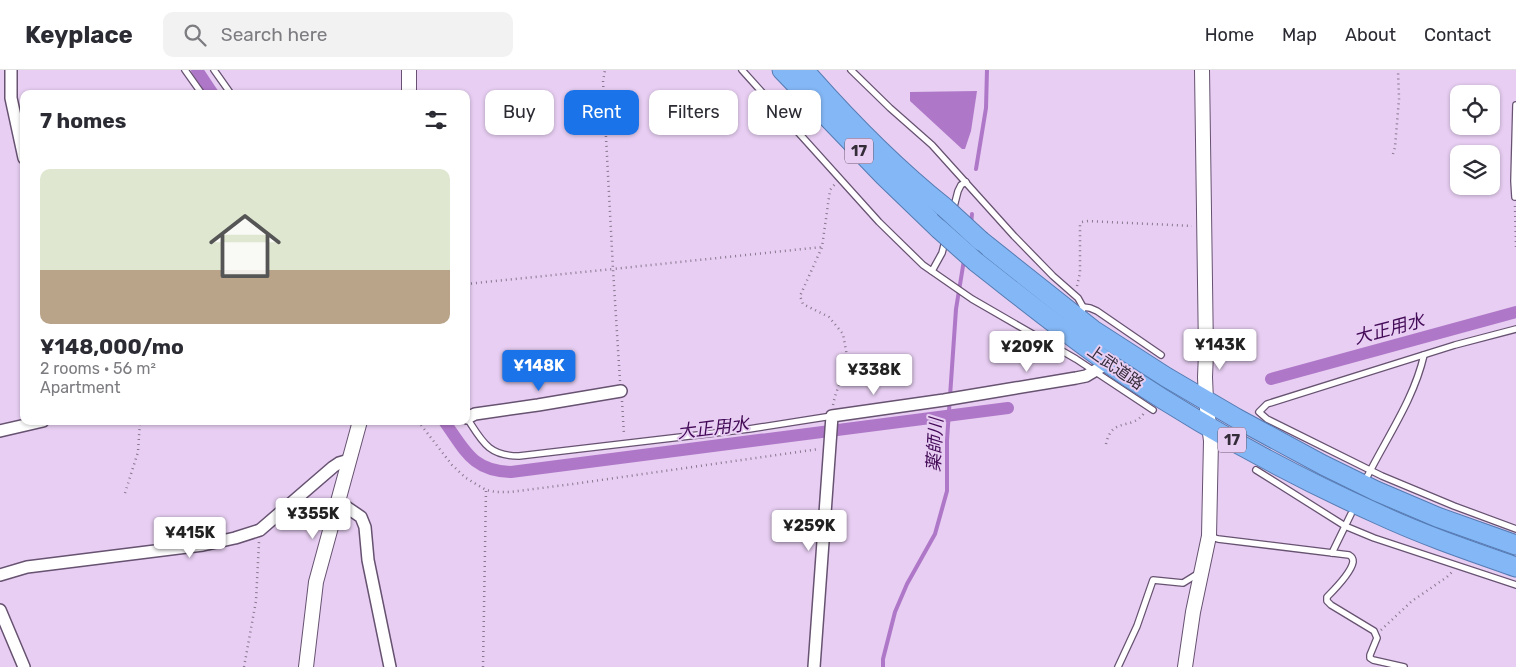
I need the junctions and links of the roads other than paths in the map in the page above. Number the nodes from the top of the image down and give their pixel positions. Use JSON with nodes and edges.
{"nodes":[{"id":1,"x":11,"y":70,"type":"edge"},
{"id":2,"x":185,"y":70,"type":"edge"},
{"id":3,"x":214,"y":70,"type":"edge"},
{"id":4,"x":409,"y":70,"type":"edge"},
{"id":5,"x":742,"y":70,"type":"edge"},
{"id":6,"x":782,"y":70,"type":"edge"},
{"id":7,"x":804,"y":70,"type":"edge"},
{"id":8,"x":851,"y":70,"type":"edge"},
{"id":9,"x":1202,"y":70,"type":"edge"},
{"id":10,"x":199,"y":90,"type":"edge"},
{"id":11,"x":228,"y":90,"type":"edge"},
{"id":12,"x":409,"y":90,"type":"edge"},
{"id":13,"x":1516,"y":105,"type":"edge"},
{"id":14,"x":20,"y":140,"type":"edge"},
{"id":15,"x":966,"y":182,"type":"junction"},
{"id":16,"x":1515,"y":197,"type":"edge"},
{"id":17,"x":932,"y":271,"type":"junction"},
{"id":18,"x":1080,"y":312,"type":"junction"},
{"id":19,"x":1516,"y":329,"type":"edge"},
{"id":20,"x":1160,"y":354,"type":"dead end"},
{"id":21,"x":1424,"y":356,"type":"junction"},
{"id":22,"x":1101,"y":367,"type":"junction"},
{"id":23,"x":621,"y":391,"type":"road end"},
{"id":24,"x":1206,"y":401,"type":"junction"},
{"id":25,"x":1153,"y":410,"type":"dead end"},
{"id":26,"x":470,"y":416,"type":"edge"},
{"id":27,"x":831,"y":419,"type":"junction"},
{"id":28,"x":470,"y":422,"type":"edge"},
{"id":29,"x":24,"y":425,"type":"edge"},
{"id":30,"x":359,"y":425,"type":"edge"},
{"id":31,"x":1209,"y":426,"type":"junction"},
{"id":32,"x":0,"y":430,"type":"edge"},
{"id":33,"x":349,"y":460,"type":"junction"},
{"id":34,"x":1256,"y":470,"type":"dead end"},
{"id":35,"x":1371,"y":471,"type":"junction"},
{"id":36,"x":1368,"y":477,"type":"dead end"},
{"id":37,"x":339,"y":502,"type":"junction"},
{"id":38,"x":1351,"y":514,"type":"dead end"},
{"id":39,"x":1345,"y":526,"type":"junction"},
{"id":40,"x":1516,"y":529,"type":"edge"},
{"id":41,"x":1209,"y":536,"type":"junction"},
{"id":42,"x":1516,"y":546,"type":"edge"},
{"id":43,"x":1332,"y":553,"type":"junction"},
{"id":44,"x":1516,"y":567,"type":"edge"},
{"id":45,"x":1202,"y":572,"type":"junction"},
{"id":46,"x":0,"y":575,"type":"edge"},
{"id":47,"x":1516,"y":585,"type":"edge"},
{"id":48,"x":0,"y":610,"type":"edge"},
{"id":49,"x":24,"y":667,"type":"edge"},
{"id":50,"x":306,"y":667,"type":"edge"},
{"id":51,"x":390,"y":667,"type":"edge"},
{"id":52,"x":814,"y":667,"type":"edge"},
{"id":53,"x":1118,"y":667,"type":"edge"},
{"id":54,"x":1185,"y":667,"type":"edge"},
{"id":55,"x":1404,"y":667,"type":"edge"}],
"edges":[{"from":1,"to":14,"type":"street"},
{"from":2,"to":10,"type":"lane"},
{"from":3,"to":11,"type":"lane"},
{"from":4,"to":12,"type":"street"},
{"from":5,"to":17,"type":"lane"},
{"from":6,"to":22,"type":"highway","name":"上武道路","number":"17","bridge":true},
{"from":7,"to":18,"type":"highway","name":"上武道路","number":"17","bridge":true},
{"from":8,"to":15,"type":"lane"},
{"from":9,"to":24,"type":"street"},
{"from":13,"to":16,"type":"lane"},
{"from":15,"to":17,"type":"lane"},
{"from":15,"to":18,"type":"lane"},
{"from":17,"to":22,"type":"lane"},
{"from":18,"to":20,"type":"lane"},
{"from":18,"to":24,"type":"highway","name":"上武道路","number":"17"},
{"from":19,"to":21,"type":"lane"},
{"from":21,"to":35,"type":"lane"},
{"from":21,"to":35,"type":"lane"},
{"from":22,"to":25,"type":"lane"},
{"from":22,"to":27,"type":"street"},
{"from":22,"to":31,"type":"highway","name":"上武道路","number":"17"},
{"from":23,"to":26,"type":"street"},
{"from":24,"to":31,"type":"street"},
{"from":24,"to":42,"type":"highway","name":"上武道路","number":"17"},
{"from":27,"to":28,"type":"lane"},
{"from":27,"to":52,"type":"street"},
{"from":29,"to":32,"type":"street"},
{"from":30,"to":33,"type":"street"},
{"from":31,"to":41,"type":"street"},
{"from":31,"to":44,"type":"highway","name":"上武道路","number":"17"},
{"from":33,"to":37,"type":"street"},
{"from":33,"to":46,"type":"street"},
{"from":34,"to":39,"type":"lane"},
{"from":35,"to":36,"type":"lane"},
{"from":35,"to":40,"type":"lane"},
{"from":37,"to":50,"type":"street"},
{"from":37,"to":51,"type":"street"},
{"from":38,"to":39,"type":"lane"},
{"from":39,"to":43,"type":"lane"},
{"from":39,"to":47,"type":"lane"},
{"from":41,"to":43,"type":"lane"},
{"from":41,"to":45,"type":"street"},
{"from":43,"to":55,"type":"lane"},
{"from":45,"to":53,"type":"lane"},
{"from":45,"to":54,"type":"street"},
{"from":48,"to":49,"type":"street"}]}
